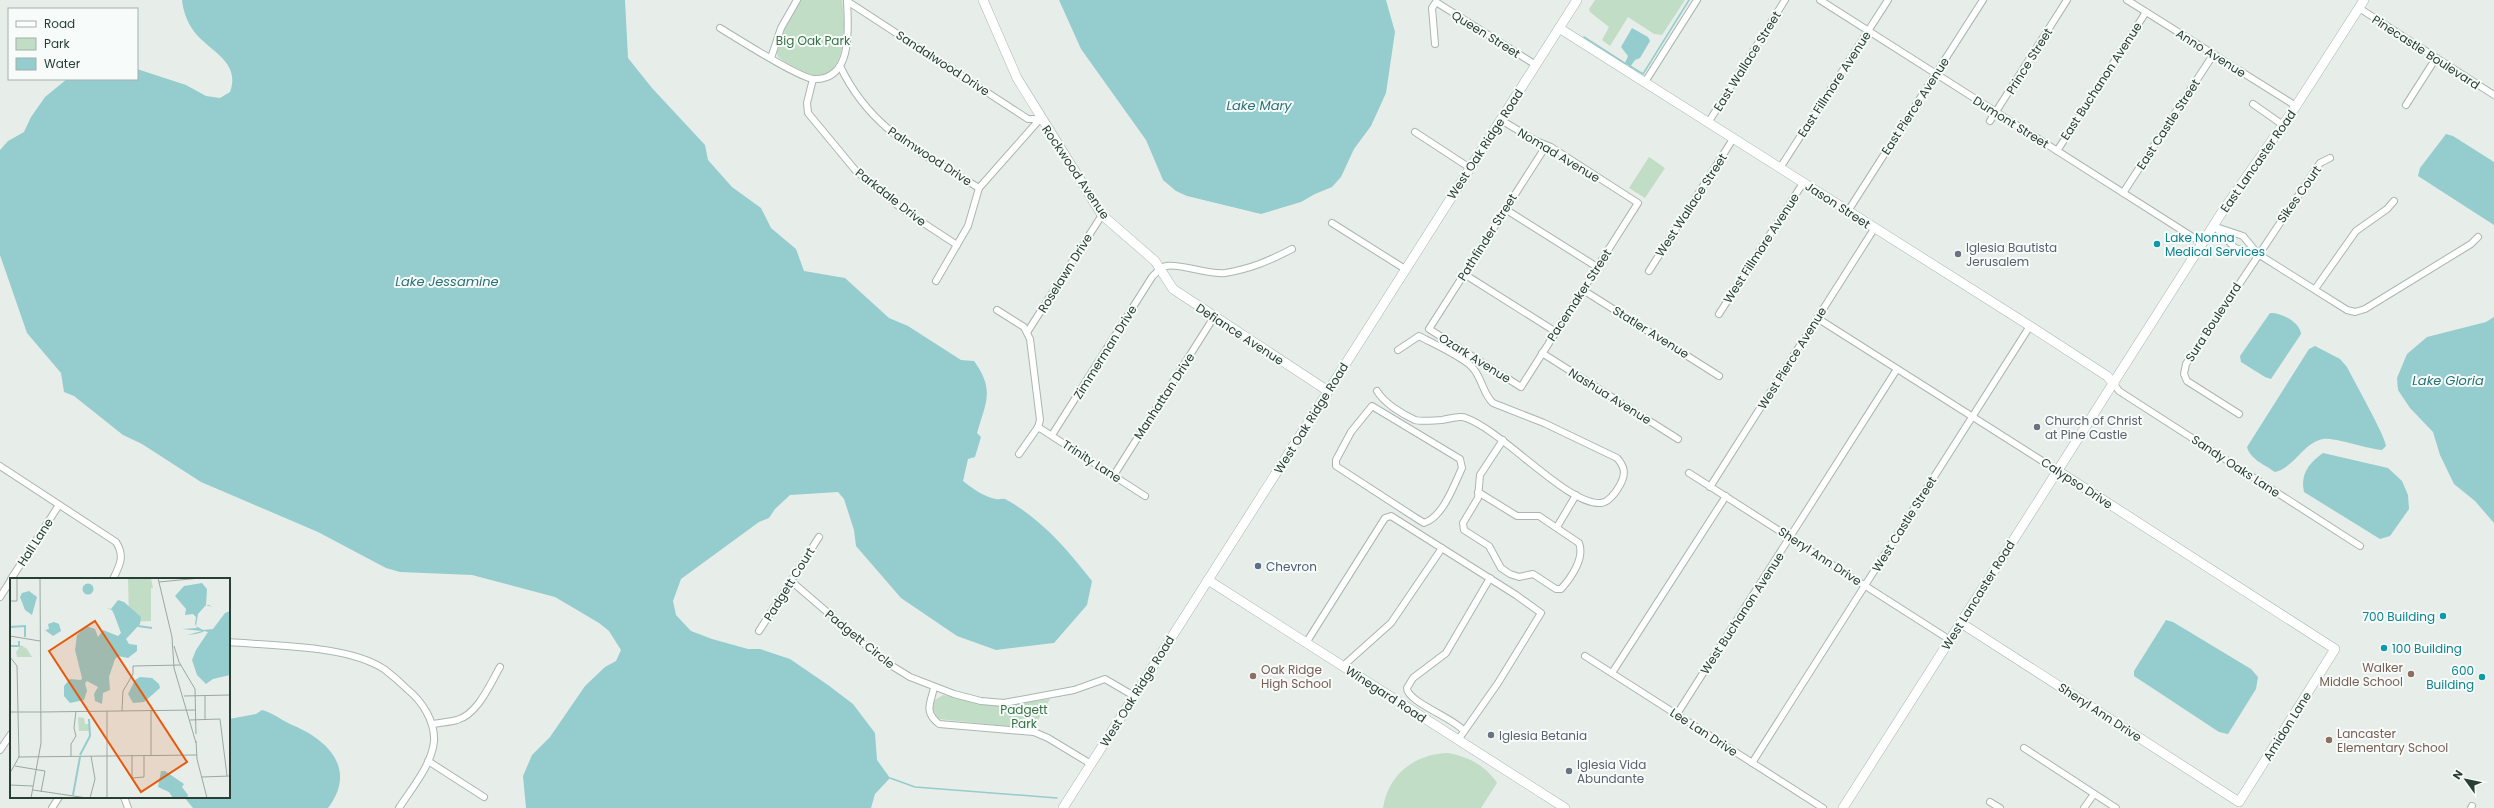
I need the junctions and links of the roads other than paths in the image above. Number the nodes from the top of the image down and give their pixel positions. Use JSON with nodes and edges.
{"nodes":[{"id":1,"x":797,"y":0,"type":"edge"},
{"id":2,"x":847,"y":0,"type":"edge"},
{"id":3,"x":982,"y":0,"type":"edge"},
{"id":4,"x":1577,"y":0,"type":"edge"},
{"id":5,"x":1697,"y":0,"type":"edge"},
{"id":6,"x":1786,"y":0,"type":"edge"},
{"id":7,"x":1820,"y":0,"type":"edge"},
{"id":8,"x":1888,"y":0,"type":"edge"},
{"id":9,"x":1983,"y":0,"type":"edge"},
{"id":10,"x":2067,"y":0,"type":"edge"},
{"id":11,"x":2127,"y":0,"type":"edge"},
{"id":12,"x":2138,"y":3,"type":"edge"},
{"id":13,"x":2361,"y":4,"type":"edge"},
{"id":14,"x":2146,"y":12,"type":"junction"},
{"id":15,"x":720,"y":28,"type":"dead end"},
{"id":16,"x":1560,"y":28,"type":"junction"},
{"id":17,"x":1869,"y":31,"type":"junction"},
{"id":18,"x":1435,"y":44,"type":"dead end"},
{"id":19,"x":2214,"y":55,"type":"junction"},
{"id":20,"x":770,"y":58,"type":"junction"},
{"id":21,"x":2436,"y":58,"type":"junction"},
{"id":22,"x":1536,"y":65,"type":"junction"},
{"id":23,"x":840,"y":66,"type":"junction"},
{"id":24,"x":1935,"y":74,"type":"junction"},
{"id":25,"x":812,"y":79,"type":"junction"},
{"id":26,"x":1644,"y":82,"type":"junction"},
{"id":27,"x":2494,"y":95,"type":"edge"},
{"id":28,"x":2253,"y":104,"type":"dead end"},
{"id":29,"x":2406,"y":105,"type":"dead end"},
{"id":30,"x":2296,"y":106,"type":"junction"},
{"id":31,"x":1996,"y":112,"type":"junction"},
{"id":32,"x":1040,"y":119,"type":"junction"},
{"id":33,"x":1501,"y":120,"type":"junction"},
{"id":34,"x":1990,"y":121,"type":"dead end"},
{"id":35,"x":1708,"y":123,"type":"junction"},
{"id":36,"x":2283,"y":125,"type":"junction"},
{"id":37,"x":1416,"y":132,"type":"dead end"},
{"id":38,"x":1733,"y":139,"type":"junction"},
{"id":39,"x":1546,"y":146,"type":"junction"},
{"id":40,"x":2057,"y":151,"type":"junction"},
{"id":41,"x":2330,"y":158,"type":"dead end"},
{"id":42,"x":1470,"y":168,"type":"junction"},
{"id":43,"x":1780,"y":168,"type":"junction"},
{"id":44,"x":1803,"y":182,"type":"junction"},
{"id":45,"x":979,"y":188,"type":"junction"},
{"id":46,"x":2123,"y":193,"type":"junction"},
{"id":47,"x":2394,"y":201,"type":"dead end"},
{"id":48,"x":1638,"y":203,"type":"joint"},
{"id":49,"x":1506,"y":209,"type":"junction"},
{"id":50,"x":1848,"y":211,"type":"junction"},
{"id":51,"x":1102,"y":215,"type":"junction"},
{"id":52,"x":1332,"y":223,"type":"dead end"},
{"id":53,"x":2213,"y":226,"type":"junction"},
{"id":54,"x":1874,"y":229,"type":"junction"},
{"id":55,"x":2478,"y":237,"type":"dead end"},
{"id":56,"x":2247,"y":241,"type":"junction"},
{"id":57,"x":2202,"y":244,"type":"junction"},
{"id":58,"x":957,"y":245,"type":"junction"},
{"id":59,"x":1292,"y":249,"type":"dead end"},
{"id":60,"x":2241,"y":250,"type":"junction"},
{"id":61,"x":2258,"y":254,"type":"junction"},
{"id":62,"x":1597,"y":267,"type":"junction"},
{"id":63,"x":1405,"y":269,"type":"junction"},
{"id":64,"x":1159,"y":270,"type":"junction"},
{"id":65,"x":1649,"y":271,"type":"dead end"},
{"id":66,"x":1464,"y":274,"type":"junction"},
{"id":67,"x":936,"y":281,"type":"dead end"},
{"id":68,"x":1582,"y":290,"type":"junction"},
{"id":69,"x":2315,"y":290,"type":"junction"},
{"id":70,"x":997,"y":310,"type":"dead end"},
{"id":71,"x":1719,"y":314,"type":"dead end"},
{"id":72,"x":1214,"y":317,"type":"junction"},
{"id":73,"x":1817,"y":318,"type":"junction"},
{"id":74,"x":2030,"y":326,"type":"junction"},
{"id":75,"x":1429,"y":329,"type":"joint"},
{"id":76,"x":1028,"y":331,"type":"junction"},
{"id":77,"x":1556,"y":332,"type":"junction"},
{"id":78,"x":1398,"y":350,"type":"dead end"},
{"id":79,"x":1542,"y":353,"type":"junction"},
{"id":80,"x":1897,"y":369,"type":"junction"},
{"id":81,"x":1719,"y":376,"type":"dead end"},
{"id":82,"x":2114,"y":384,"type":"junction"},
{"id":83,"x":1521,"y":387,"type":"joint"},
{"id":84,"x":1328,"y":391,"type":"junction"},
{"id":85,"x":1377,"y":391,"type":"dead end"},
{"id":86,"x":2239,"y":414,"type":"dead end"},
{"id":87,"x":1972,"y":417,"type":"junction"},
{"id":88,"x":1038,"y":427,"type":"junction"},
{"id":89,"x":1052,"y":436,"type":"junction"},
{"id":90,"x":1678,"y":439,"type":"dead end"},
{"id":91,"x":1503,"y":440,"type":"junction"},
{"id":92,"x":1019,"y":454,"type":"dead end"},
{"id":93,"x":0,"y":466,"type":"edge"},
{"id":94,"x":2058,"y":471,"type":"junction"},
{"id":95,"x":1690,"y":473,"type":"dead end"},
{"id":96,"x":1114,"y":475,"type":"junction"},
{"id":97,"x":1710,"y":487,"type":"junction"},
{"id":98,"x":1478,"y":492,"type":"junction"},
{"id":99,"x":1576,"y":495,"type":"junction"},
{"id":100,"x":1145,"y":496,"type":"dead end"},
{"id":101,"x":1448,"y":496,"type":"joint"},
{"id":102,"x":1726,"y":496,"type":"junction"},
{"id":103,"x":59,"y":505,"type":"junction"},
{"id":104,"x":1557,"y":527,"type":"junction"},
{"id":105,"x":819,"y":537,"type":"dead end"},
{"id":106,"x":1790,"y":537,"type":"junction"},
{"id":107,"x":2360,"y":546,"type":"dead end"},
{"id":108,"x":1442,"y":548,"type":"junction"},
{"id":109,"x":12,"y":578,"type":"edge"},
{"id":110,"x":113,"y":578,"type":"edge"},
{"id":111,"x":1490,"y":578,"type":"junction"},
{"id":112,"x":1208,"y":580,"type":"junction"},
{"id":113,"x":10,"y":581,"type":"edge"},
{"id":114,"x":792,"y":581,"type":"junction"},
{"id":115,"x":1865,"y":586,"type":"junction"},
{"id":116,"x":0,"y":597,"type":"edge"},
{"id":117,"x":1961,"y":622,"type":"junction"},
{"id":118,"x":759,"y":631,"type":"dead end"},
{"id":119,"x":1950,"y":640,"type":"junction"},
{"id":120,"x":230,"y":642,"type":"edge"},
{"id":121,"x":1306,"y":643,"type":"junction"},
{"id":122,"x":2335,"y":649,"type":"joint"},
{"id":123,"x":1585,"y":656,"type":"dead end"},
{"id":124,"x":1343,"y":666,"type":"junction"},
{"id":125,"x":500,"y":667,"type":"dead end"},
{"id":126,"x":1612,"y":673,"type":"junction"},
{"id":127,"x":934,"y":688,"type":"junction"},
{"id":128,"x":1134,"y":696,"type":"junction"},
{"id":129,"x":1677,"y":714,"type":"junction"},
{"id":130,"x":432,"y":724,"type":"junction"},
{"id":131,"x":1464,"y":731,"type":"junction"},
{"id":132,"x":10,"y":735,"type":"edge"},
{"id":133,"x":1458,"y":740,"type":"junction"},
{"id":134,"x":2024,"y":748,"type":"dead end"},
{"id":135,"x":0,"y":750,"type":"edge"},
{"id":136,"x":428,"y":761,"type":"junction"},
{"id":137,"x":1752,"y":763,"type":"junction"},
{"id":138,"x":1091,"y":764,"type":"junction"},
{"id":139,"x":2094,"y":794,"type":"junction"},
{"id":140,"x":484,"y":797,"type":"dead end"},
{"id":141,"x":58,"y":798,"type":"edge"},
{"id":142,"x":124,"y":798,"type":"edge"},
{"id":143,"x":1990,"y":802,"type":"dead end"},
{"id":144,"x":2239,"y":802,"type":"joint"},
{"id":145,"x":52,"y":808,"type":"edge"},
{"id":146,"x":128,"y":808,"type":"edge"},
{"id":147,"x":399,"y":808,"type":"edge"},
{"id":148,"x":1063,"y":808,"type":"edge"},
{"id":149,"x":1565,"y":808,"type":"edge"},
{"id":150,"x":1823,"y":808,"type":"edge"},
{"id":151,"x":1843,"y":808,"type":"edge"},
{"id":152,"x":2000,"y":808,"type":"edge"},
{"id":153,"x":2084,"y":808,"type":"edge"},
{"id":154,"x":2116,"y":808,"type":"edge"}],
"edges":[{"from":1,"to":20,"type":"street"},
{"from":2,"to":23,"type":"street"},
{"from":2,"to":32,"type":"street","name":"Sandalwood Drive"},
{"from":3,"to":32,"type":"street","name":"Rockwood Avenue"},
{"from":4,"to":16,"type":"street","name":"West Oak Ridge Road"},
{"from":5,"to":26,"type":"street"},
{"from":6,"to":35,"type":"street","name":"East Wallace Street"},
{"from":7,"to":17,"type":"street","name":"Dumont Street"},
{"from":8,"to":17,"type":"street","name":"East Fillmore Avenue"},
{"from":9,"to":24,"type":"street","name":"East Pierce Avenue"},
{"from":10,"to":31,"type":"street","name":"Prince Street"},
{"from":11,"to":12,"type":"street","name":"Anno Avenue"},
{"from":12,"to":14,"type":"street","name":"Anno Avenue"},
{"from":13,"to":21,"type":"street","name":"Pinecastle Boulevard"},
{"from":13,"to":30,"type":"street","name":"East Lancaster Road"},
{"from":14,"to":19,"type":"street","name":"Anno Avenue"},
{"from":14,"to":40,"type":"street","name":"East Buchanon Avenue"},
{"from":15,"to":20,"type":"street"},
{"from":16,"to":22,"type":"street","name":"West Oak Ridge Road"},
{"from":16,"to":26,"type":"street","name":"Jason Street"},
{"from":17,"to":24,"type":"street","name":"Dumont Street"},
{"from":17,"to":43,"type":"street","name":"East Fillmore Avenue"},
{"from":18,"to":22,"type":"street","name":"Queen Street"},
{"from":19,"to":30,"type":"street","name":"Anno Avenue"},
{"from":19,"to":46,"type":"street","name":"East Castle Street"},
{"from":20,"to":25,"type":"street"},
{"from":21,"to":27,"type":"street","name":"Pinecastle Boulevard"},
{"from":21,"to":29,"type":"street"},
{"from":22,"to":33,"type":"street","name":"West Oak Ridge Road"},
{"from":23,"to":25,"type":"street"},
{"from":23,"to":45,"type":"street","name":"Palmwood Drive"},
{"from":24,"to":31,"type":"street","name":"Dumont Street"},
{"from":24,"to":50,"type":"street","name":"East Pierce Avenue"},
{"from":25,"to":58,"type":"street","name":"Parkdale Drive"},
{"from":26,"to":35,"type":"street","name":"Jason Street"},
{"from":28,"to":36,"type":"street"},
{"from":30,"to":36,"type":"street","name":"East Lancaster Road"},
{"from":31,"to":34,"type":"street","name":"Prince Street"},
{"from":31,"to":40,"type":"street","name":"Dumont Street"},
{"from":32,"to":45,"type":"street"},
{"from":32,"to":51,"type":"street","name":"Rockwood Avenue"},
{"from":33,"to":39,"type":"street","name":"Nomad Avenue"},
{"from":33,"to":42,"type":"street","name":"West Oak Ridge Road"},
{"from":35,"to":38,"type":"street","name":"Jason Street"},
{"from":36,"to":53,"type":"street","name":"East Lancaster Road"},
{"from":37,"to":42,"type":"street"},
{"from":38,"to":43,"type":"street","name":"Jason Street"},
{"from":38,"to":65,"type":"street","name":"West Wallace Street"},
{"from":39,"to":48,"type":"street","name":"Nomad Avenue"},
{"from":39,"to":49,"type":"street","name":"Pathfinder Street"},
{"from":40,"to":46,"type":"street","name":"Dumont Street"},
{"from":41,"to":61,"type":"street","name":"Sikes Court"},
{"from":42,"to":63,"type":"street","name":"West Oak Ridge Road"},
{"from":43,"to":44,"type":"street","name":"Jason Street"},
{"from":44,"to":50,"type":"street","name":"Jason Street"},
{"from":44,"to":71,"type":"street","name":"West Fillmore Avenue"},
{"from":45,"to":58,"type":"street"},
{"from":46,"to":57,"type":"street","name":"Dumont Street"},
{"from":47,"to":69,"type":"street"},
{"from":48,"to":62,"type":"street","name":"Pacemaker Street"},
{"from":49,"to":62,"type":"street"},
{"from":49,"to":66,"type":"street","name":"Pathfinder Street"},
{"from":50,"to":54,"type":"street","name":"Jason Street"},
{"from":51,"to":64,"type":"street","name":"Rockwood Avenue"},
{"from":51,"to":76,"type":"street","name":"Roselawn Drive"},
{"from":52,"to":63,"type":"street"},
{"from":53,"to":56,"type":"street"},
{"from":53,"to":57,"type":"street","name":"East Lancaster Road"},
{"from":53,"to":60,"type":"street"},
{"from":54,"to":73,"type":"street","name":"West Pierce Avenue"},
{"from":54,"to":74,"type":"street","name":"Jason Street"},
{"from":55,"to":69,"type":"street"},
{"from":56,"to":60,"type":"street"},
{"from":56,"to":61,"type":"street"},
{"from":57,"to":82,"type":"street","name":"East Lancaster Road"},
{"from":58,"to":67,"type":"street"},
{"from":59,"to":64,"type":"street"},
{"from":60,"to":61,"type":"street"},
{"from":61,"to":69,"type":"street"},
{"from":61,"to":86,"type":"street","name":"Sura Boulevard"},
{"from":62,"to":68,"type":"street","name":"Pacemaker Street"},
{"from":63,"to":84,"type":"street","name":"West Oak Ridge Road"},
{"from":64,"to":72,"type":"street","name":"Defiance Avenue"},
{"from":64,"to":89,"type":"street","name":"Zimmerman Drive"},
{"from":66,"to":75,"type":"street","name":"Pathfinder Street"},
{"from":66,"to":77,"type":"street"},
{"from":68,"to":77,"type":"street","name":"Pacemaker Street"},
{"from":68,"to":81,"type":"street","name":"Statler Avenue"},
{"from":70,"to":76,"type":"street"},
{"from":72,"to":84,"type":"street","name":"Defiance Avenue"},
{"from":72,"to":96,"type":"street","name":"Manhattan Drive"},
{"from":73,"to":80,"type":"street","name":"Calypso Drive"},
{"from":73,"to":97,"type":"street","name":"West Pierce Avenue"},
{"from":74,"to":82,"type":"street","name":"Jason Street"},
{"from":74,"to":87,"type":"street","name":"West Castle Street"},
{"from":75,"to":83,"type":"street","name":"Ozark Avenue"},
{"from":76,"to":88,"type":"street"},
{"from":77,"to":79,"type":"street","name":"Pacemaker Street"},
{"from":78,"to":99,"type":"street"},
{"from":79,"to":83,"type":"street","name":"Pacemaker Street"},
{"from":79,"to":90,"type":"street","name":"Nashua Avenue"},
{"from":80,"to":87,"type":"street","name":"Calypso Drive"},
{"from":80,"to":106,"type":"street","name":"West Buchanon Avenue"},
{"from":82,"to":94,"type":"street","name":"West Lancaster Road"},
{"from":82,"to":107,"type":"street","name":"Sandy Oaks Lane"},
{"from":84,"to":112,"type":"street","name":"West Oak Ridge Road"},
{"from":85,"to":91,"type":"street"},
{"from":87,"to":94,"type":"street","name":"Calypso Drive"},
{"from":87,"to":115,"type":"street","name":"West Castle Street"},
{"from":88,"to":89,"type":"street","name":"Trinity Lane"},
{"from":88,"to":92,"type":"street"},
{"from":89,"to":96,"type":"street","name":"Trinity Lane"},
{"from":91,"to":98,"type":"street"},
{"from":91,"to":99,"type":"street"},
{"from":93,"to":103,"type":"street"},
{"from":94,"to":117,"type":"street","name":"West Lancaster Road"},
{"from":94,"to":122,"type":"street","name":"Calypso Drive"},
{"from":95,"to":97,"type":"street","name":"Sheryl Ann Drive"},
{"from":96,"to":100,"type":"street","name":"Trinity Lane"},
{"from":97,"to":102,"type":"street","name":"Sheryl Ann Drive"},
{"from":98,"to":104,"type":"street"},
{"from":98,"to":104,"type":"street"},
{"from":99,"to":104,"type":"street"},
{"from":101,"to":101,"type":"street"},
{"from":102,"to":106,"type":"street","name":"Sheryl Ann Drive"},
{"from":102,"to":126,"type":"street"},
{"from":103,"to":109,"type":"street","name":"Hall Lane"},
{"from":103,"to":110,"type":"street"},
{"from":105,"to":114,"type":"street","name":"Padgett Court"},
{"from":106,"to":115,"type":"street","name":"Sheryl Ann Drive"},
{"from":106,"to":129,"type":"street","name":"West Buchanon Avenue"},
{"from":108,"to":111,"type":"street"},
{"from":108,"to":121,"type":"street"},
{"from":108,"to":124,"type":"street"},
{"from":111,"to":131,"type":"street"},
{"from":111,"to":131,"type":"street"},
{"from":112,"to":121,"type":"street","name":"Winegard Road"},
{"from":112,"to":128,"type":"street","name":"West Oak Ridge Road"},
{"from":113,"to":116,"type":"street","name":"Hall Lane"},
{"from":114,"to":118,"type":"street","name":"Padgett Court"},
{"from":114,"to":127,"type":"street","name":"Padgett Circle"},
{"from":115,"to":119,"type":"street","name":"Sheryl Ann Drive"},
{"from":115,"to":137,"type":"street","name":"West Castle Street"},
{"from":117,"to":119,"type":"street","name":"West Lancaster Road"},
{"from":117,"to":144,"type":"street","name":"Sheryl Ann Drive"},
{"from":119,"to":151,"type":"street","name":"West Lancaster Road"},
{"from":120,"to":130,"type":"street"},
{"from":121,"to":124,"type":"street","name":"Winegard Road"},
{"from":122,"to":144,"type":"street","name":"Amidon Lane"},
{"from":123,"to":126,"type":"street","name":"Lee Lan Drive"},
{"from":124,"to":133,"type":"street","name":"Winegard Road"},
{"from":125,"to":130,"type":"street"},
{"from":126,"to":129,"type":"street","name":"Lee Lan Drive"},
{"from":127,"to":128,"type":"street","name":"Padgett Circle"},
{"from":127,"to":138,"type":"street"},
{"from":128,"to":138,"type":"street","name":"West Oak Ridge Road"},
{"from":129,"to":137,"type":"street","name":"Lee Lan Drive"},
{"from":130,"to":136,"type":"street"},
{"from":131,"to":133,"type":"street"},
{"from":132,"to":135,"type":"street"},
{"from":133,"to":149,"type":"street","name":"Winegard Road"},
{"from":134,"to":139,"type":"street"},
{"from":136,"to":140,"type":"street"},
{"from":136,"to":147,"type":"street"},
{"from":137,"to":150,"type":"street","name":"Lee Lan Drive"},
{"from":138,"to":148,"type":"street","name":"West Oak Ridge Road"},
{"from":139,"to":153,"type":"street"},
{"from":139,"to":154,"type":"street"},
{"from":141,"to":145,"type":"street"},
{"from":142,"to":146,"type":"street"},
{"from":143,"to":152,"type":"street"}]}
